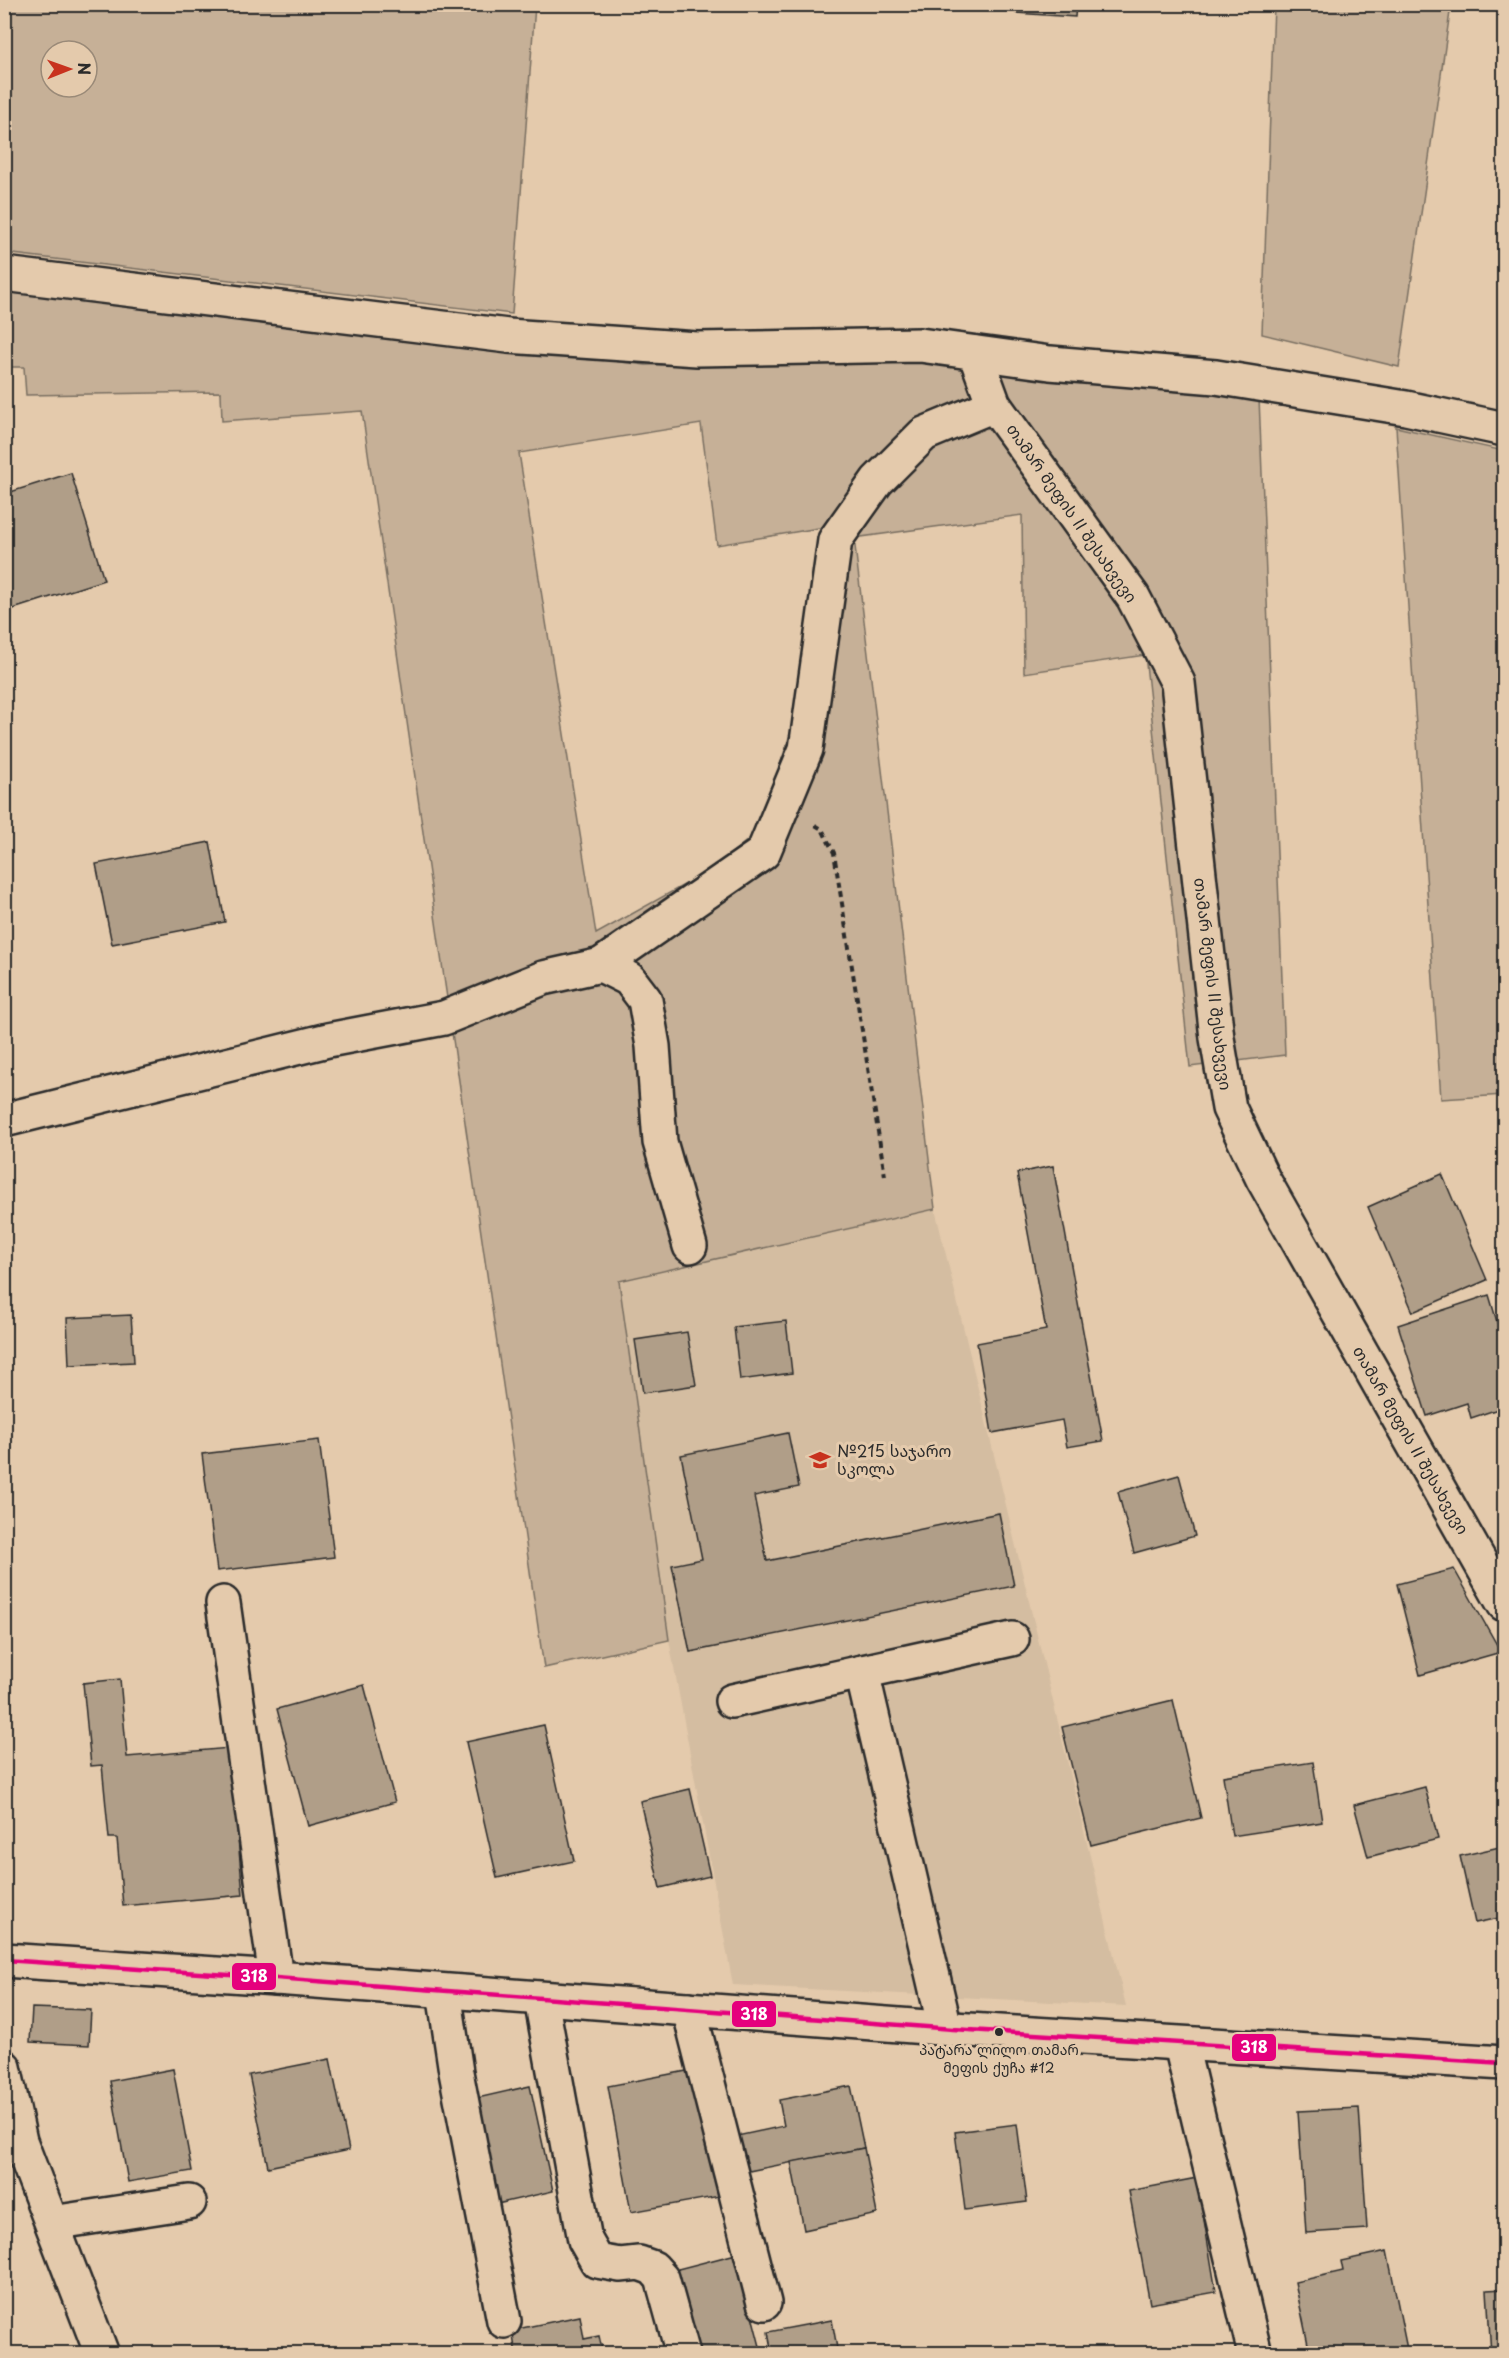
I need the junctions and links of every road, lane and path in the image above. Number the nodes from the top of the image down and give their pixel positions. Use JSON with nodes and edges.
{"nodes":[{"id":1,"x":4,"y":274,"type":"edge"},
{"id":2,"x":975,"y":353,"type":"junction"},
{"id":3,"x":994,"y":405,"type":"junction"},
{"id":4,"x":1504,"y":429,"type":"edge"},
{"id":5,"x":783,"y":806,"type":"junction"},
{"id":6,"x":601,"y":965,"type":"junction"},
{"id":7,"x":4,"y":1120,"type":"edge"},
{"id":8,"x":885,"y":1176,"type":"dead end"},
{"id":9,"x":690,"y":1246,"type":"dead end"},
{"id":10,"x":223,"y":1603,"type":"dead end"},
{"id":11,"x":1504,"y":1604,"type":"edge"},
{"id":12,"x":1012,"y":1639,"type":"dead end"},
{"id":13,"x":862,"y":1672,"type":"junction"},
{"id":14,"x":732,"y":1701,"type":"dead end"},
{"id":15,"x":4,"y":1960,"type":"edge"},
{"id":16,"x":276,"y":1977,"type":"junction"},
{"id":17,"x":444,"y":1992,"type":"junction"},
{"id":18,"x":542,"y":1998,"type":"junction"},
{"id":19,"x":689,"y":2009,"type":"junction"},
{"id":20,"x":945,"y":2028,"type":"junction"},
{"id":21,"x":1181,"y":2044,"type":"junction"},
{"id":22,"x":1504,"y":2063,"type":"edge"},
{"id":23,"x":4,"y":2067,"type":"edge"},
{"id":24,"x":189,"y":2202,"type":"dead end"},
{"id":25,"x":52,"y":2223,"type":"junction"},
{"id":26,"x":764,"y":2303,"type":"dead end"},
{"id":27,"x":504,"y":2321,"type":"dead end"},
{"id":28,"x":102,"y":2354,"type":"edge"},
{"id":29,"x":683,"y":2354,"type":"edge"},
{"id":30,"x":1255,"y":2354,"type":"edge"}],
"edges":[{"from":1,"to":2,"type":"street"},
{"from":2,"to":3,"type":"street","name":"თამარ მეფის II შესახვევი"},
{"from":2,"to":4,"type":"street"},
{"from":3,"to":5,"type":"street"},
{"from":3,"to":11,"type":"street","name":"თამარ მეფის II შესახვევი"},
{"from":5,"to":6,"type":"street"},
{"from":5,"to":8,"type":"path"},
{"from":6,"to":7,"type":"street"},
{"from":6,"to":9,"type":"street"},
{"from":10,"to":16,"type":"street"},
{"from":12,"to":13,"type":"street"},
{"from":13,"to":14,"type":"street"},
{"from":13,"to":20,"type":"street"},
{"from":15,"to":16,"type":"street"},
{"from":16,"to":17,"type":"street"},
{"from":17,"to":18,"type":"street"},
{"from":17,"to":27,"type":"street"},
{"from":18,"to":19,"type":"street"},
{"from":18,"to":29,"type":"street"},
{"from":19,"to":20,"type":"street"},
{"from":19,"to":26,"type":"street"},
{"from":20,"to":21,"type":"street"},
{"from":21,"to":22,"type":"street"},
{"from":21,"to":30,"type":"street"},
{"from":23,"to":25,"type":"street"},
{"from":24,"to":25,"type":"street"},
{"from":25,"to":28,"type":"street"}]}
